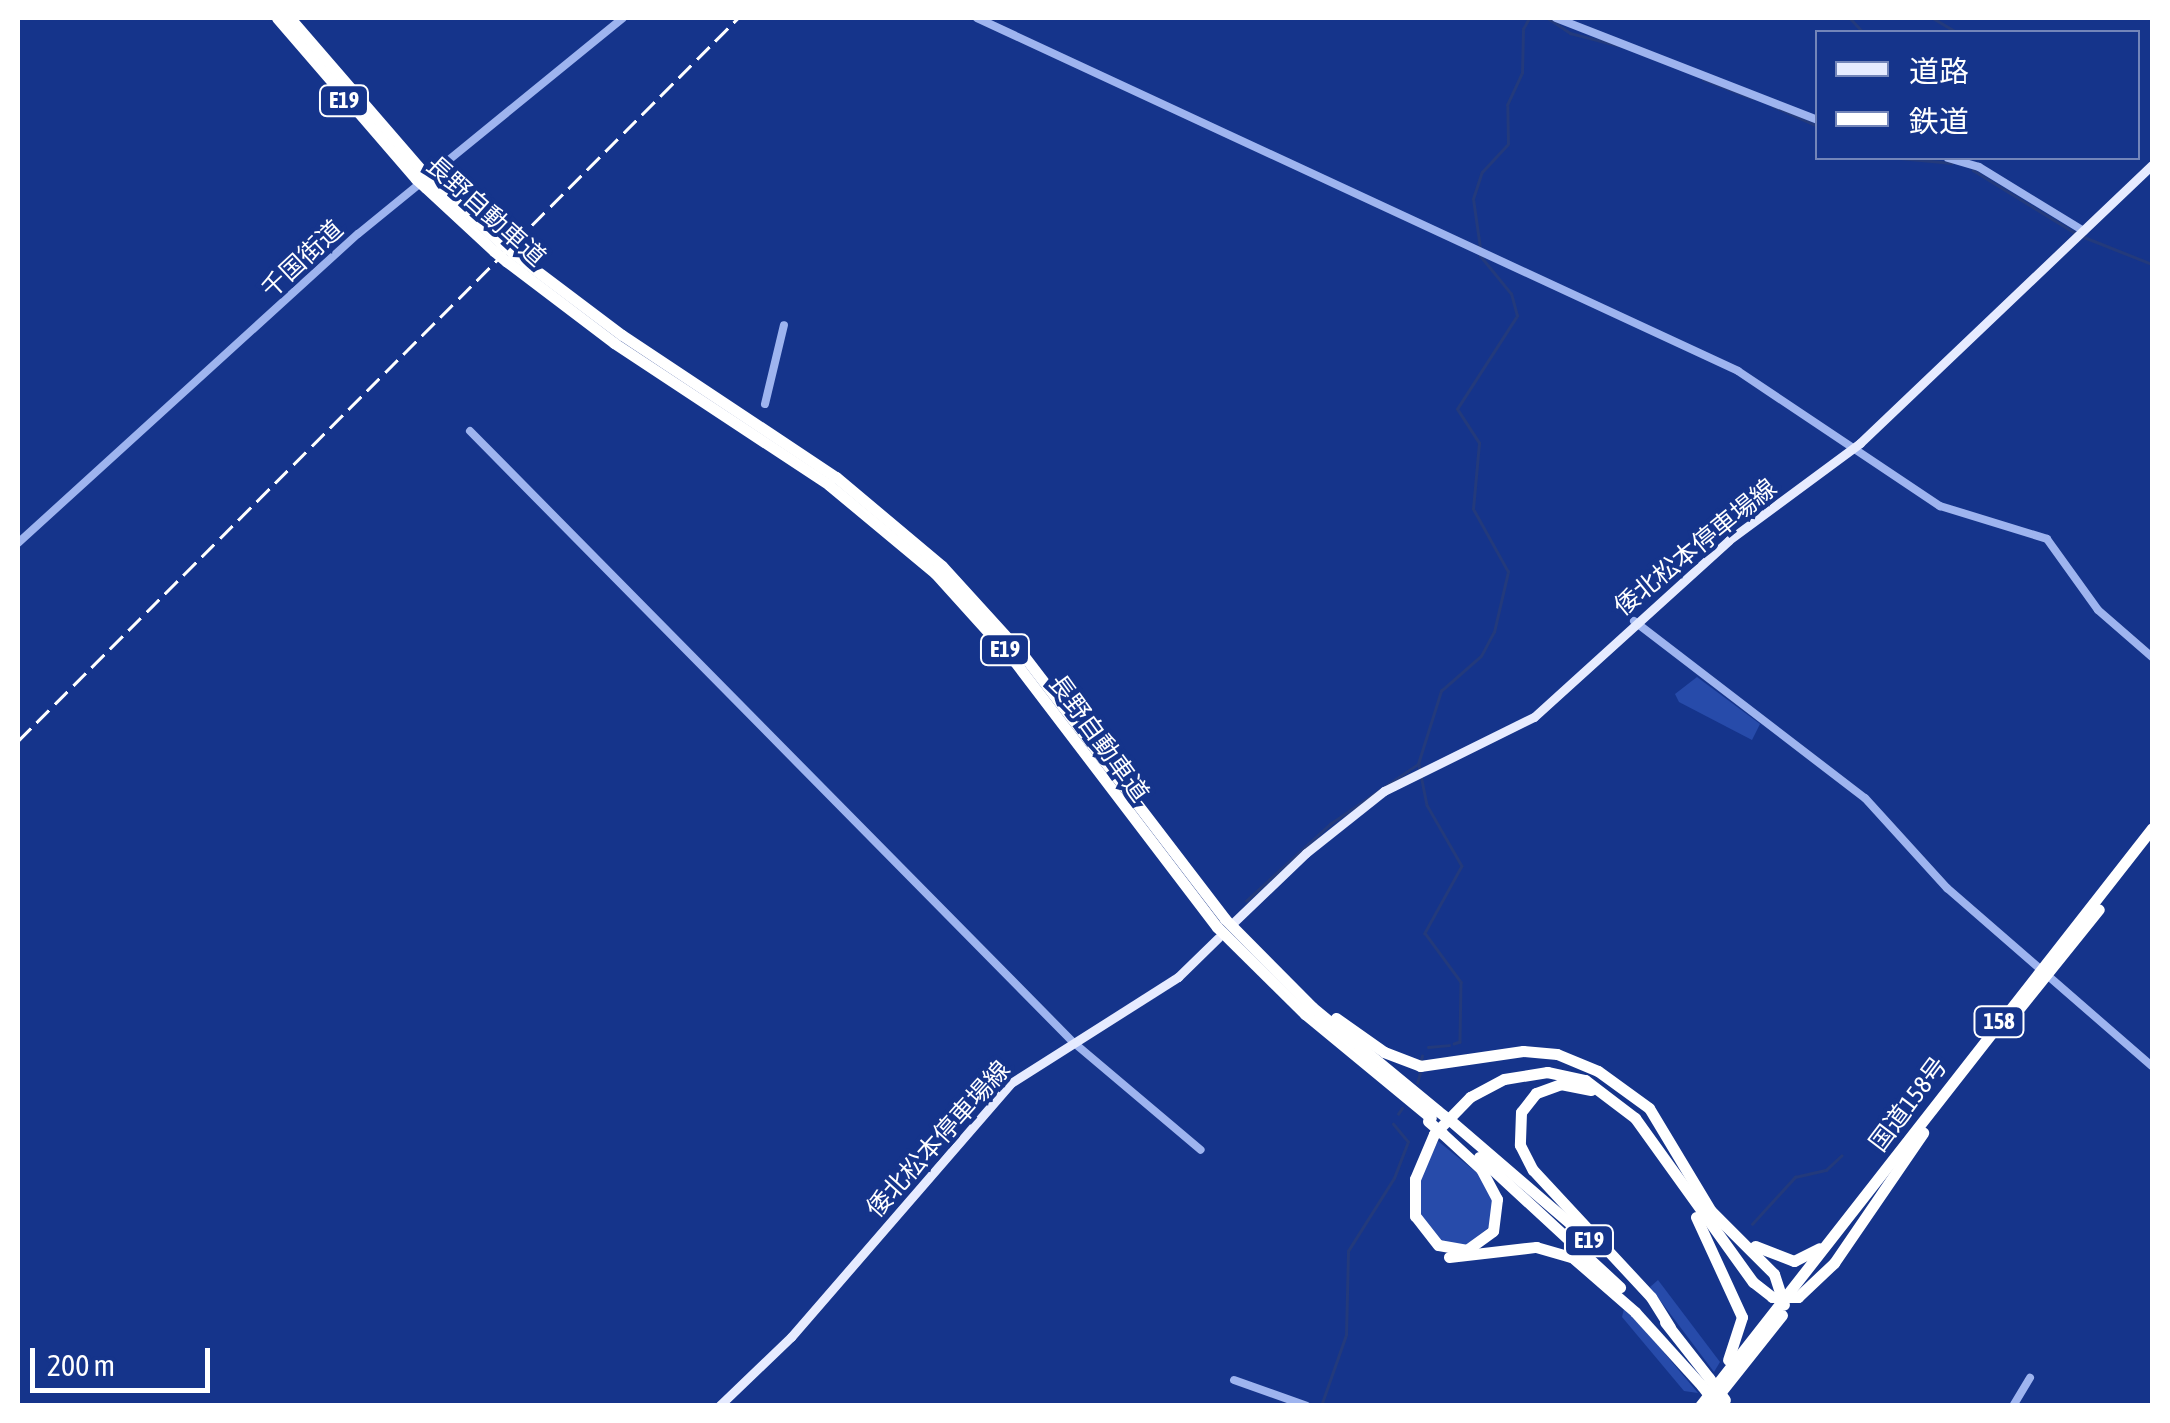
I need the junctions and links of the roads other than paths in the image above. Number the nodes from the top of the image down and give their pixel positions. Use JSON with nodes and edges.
{"nodes":[{"id":1,"x":277,"y":18,"type":"edge"},
{"id":2,"x":290,"y":18,"type":"edge"},
{"id":3,"x":624,"y":18,"type":"edge"},
{"id":4,"x":977,"y":18,"type":"edge"},
{"id":5,"x":1556,"y":18,"type":"edge"},
{"id":6,"x":1815,"y":119,"type":"edge"},
{"id":7,"x":1956,"y":160,"type":"edge"},
{"id":8,"x":2152,"y":164,"type":"edge"},
{"id":9,"x":425,"y":180,"type":"junction"},
{"id":10,"x":2082,"y":234,"type":"junction"},
{"id":11,"x":509,"y":257,"type":"junction"},
{"id":12,"x":784,"y":325,"type":"dead end"},
{"id":13,"x":764,"y":404,"type":"dead end"},
{"id":14,"x":470,"y":431,"type":"dead end"},
{"id":15,"x":1852,"y":450,"type":"junction"},
{"id":16,"x":18,"y":543,"type":"edge"},
{"id":17,"x":1634,"y":621,"type":"junction"},
{"id":18,"x":2152,"y":657,"type":"edge"},
{"id":19,"x":2152,"y":828,"type":"edge"},
{"id":20,"x":2152,"y":840,"type":"edge"},
{"id":21,"x":1236,"y":921,"type":"dead end"},
{"id":22,"x":1218,"y":938,"type":"dead end"},
{"id":23,"x":1248,"y":945,"type":"junction"},
{"id":24,"x":2044,"y":970,"type":"junction"},
{"id":25,"x":1073,"y":1042,"type":"junction"},
{"id":26,"x":2152,"y":1066,"type":"edge"},
{"id":27,"x":1630,"y":1093,"type":"junction"},
{"id":28,"x":1625,"y":1109,"type":"junction"},
{"id":29,"x":1432,"y":1117,"type":"junction"},
{"id":30,"x":1446,"y":1128,"type":"junction"},
{"id":31,"x":1923,"y":1133,"type":"junction"},
{"id":32,"x":1201,"y":1150,"type":"dead end"},
{"id":33,"x":1667,"y":1164,"type":"junction"},
{"id":34,"x":1848,"y":1218,"type":"junction"},
{"id":35,"x":1722,"y":1224,"type":"junction"},
{"id":36,"x":1784,"y":1306,"type":"junction"},
{"id":37,"x":1670,"y":1328,"type":"junction"},
{"id":38,"x":2030,"y":1378,"type":"dead end"},
{"id":39,"x":1234,"y":1380,"type":"dead end"},
{"id":40,"x":1706,"y":1382,"type":"junction"},
{"id":41,"x":1720,"y":1404,"type":"edge"},
{"id":42,"x":719,"y":1406,"type":"edge"},
{"id":43,"x":1307,"y":1406,"type":"edge"},
{"id":44,"x":1699,"y":1406,"type":"edge"},
{"id":45,"x":2013,"y":1406,"type":"edge"}],
"edges":[{"from":1,"to":9,"type":"highway","name":"長野自動車道","number":"E19"},
{"from":2,"to":9,"type":"highway","name":"長野自動車道","number":"E19"},
{"from":3,"to":16,"type":"street","name":"千国街道"},
{"from":4,"to":15,"type":"street"},
{"from":5,"to":6,"type":"street"},
{"from":7,"to":10,"type":"street"},
{"from":8,"to":10,"type":"main road","name":"倭北松本停車場線"},
{"from":9,"to":11,"type":"highway","name":"長野自動車道","number":"E19","bridge":true},
{"from":10,"to":15,"type":"main road","name":"倭北松本停車場線"},
{"from":11,"to":23,"type":"highway","name":"長野自動車道","number":"E19"},
{"from":11,"to":29,"type":"highway","name":"長野自動車道","number":"E19"},
{"from":12,"to":13,"type":"street"},
{"from":14,"to":25,"type":"street"},
{"from":15,"to":17,"type":"main road","name":"倭北松本停車場線"},
{"from":15,"to":18,"type":"street"},
{"from":17,"to":21,"type":"main road","name":"倭北松本停車場線"},
{"from":17,"to":24,"type":"street"},
{"from":19,"to":24,"type":"highway","name":"国道158号","number":"158"},
{"from":20,"to":24,"type":"highway","name":"国道158号","number":"158"},
{"from":22,"to":25,"type":"main road","name":"倭北松本停車場線"},
{"from":23,"to":27,"type":"highway"},
{"from":23,"to":29,"type":"highway","name":"長野自動車道","number":"E19"},
{"from":24,"to":26,"type":"street"},
{"from":24,"to":31,"type":"highway","name":"国道158号","number":"158"},
{"from":24,"to":34,"type":"highway","name":"国道158号","number":"158"},
{"from":25,"to":32,"type":"street"},
{"from":25,"to":42,"type":"main road","name":"倭北松本停車場線"},
{"from":27,"to":35,"type":"highway"},
{"from":27,"to":40,"type":"highway"},
{"from":28,"to":30,"type":"highway"},
{"from":28,"to":33,"type":"highway"},
{"from":28,"to":37,"type":"highway"},
{"from":29,"to":30,"type":"highway","name":"長野自動車道","number":"E19","bridge":true},
{"from":30,"to":37,"type":"highway","name":"長野自動車道","number":"E19"},
{"from":30,"to":40,"type":"highway","name":"長野自動車道","number":"E19"},
{"from":31,"to":33,"type":"highway","bridge":true},
{"from":31,"to":36,"type":"highway","name":"国道158号","number":"158"},
{"from":33,"to":44,"type":"highway"},
{"from":34,"to":35,"type":"highway"},
{"from":34,"to":36,"type":"highway","name":"国道158号","number":"158"},
{"from":35,"to":36,"type":"highway"},
{"from":36,"to":41,"type":"highway","name":"国道158号","number":"158"},
{"from":36,"to":44,"type":"highway","name":"国道158号","number":"158"},
{"from":37,"to":40,"type":"highway","name":"長野自動車道","number":"E19"},
{"from":38,"to":45,"type":"street"},
{"from":39,"to":43,"type":"street"},
{"from":40,"to":41,"type":"highway","name":"長野自動車道","number":"E19","bridge":true}]}
